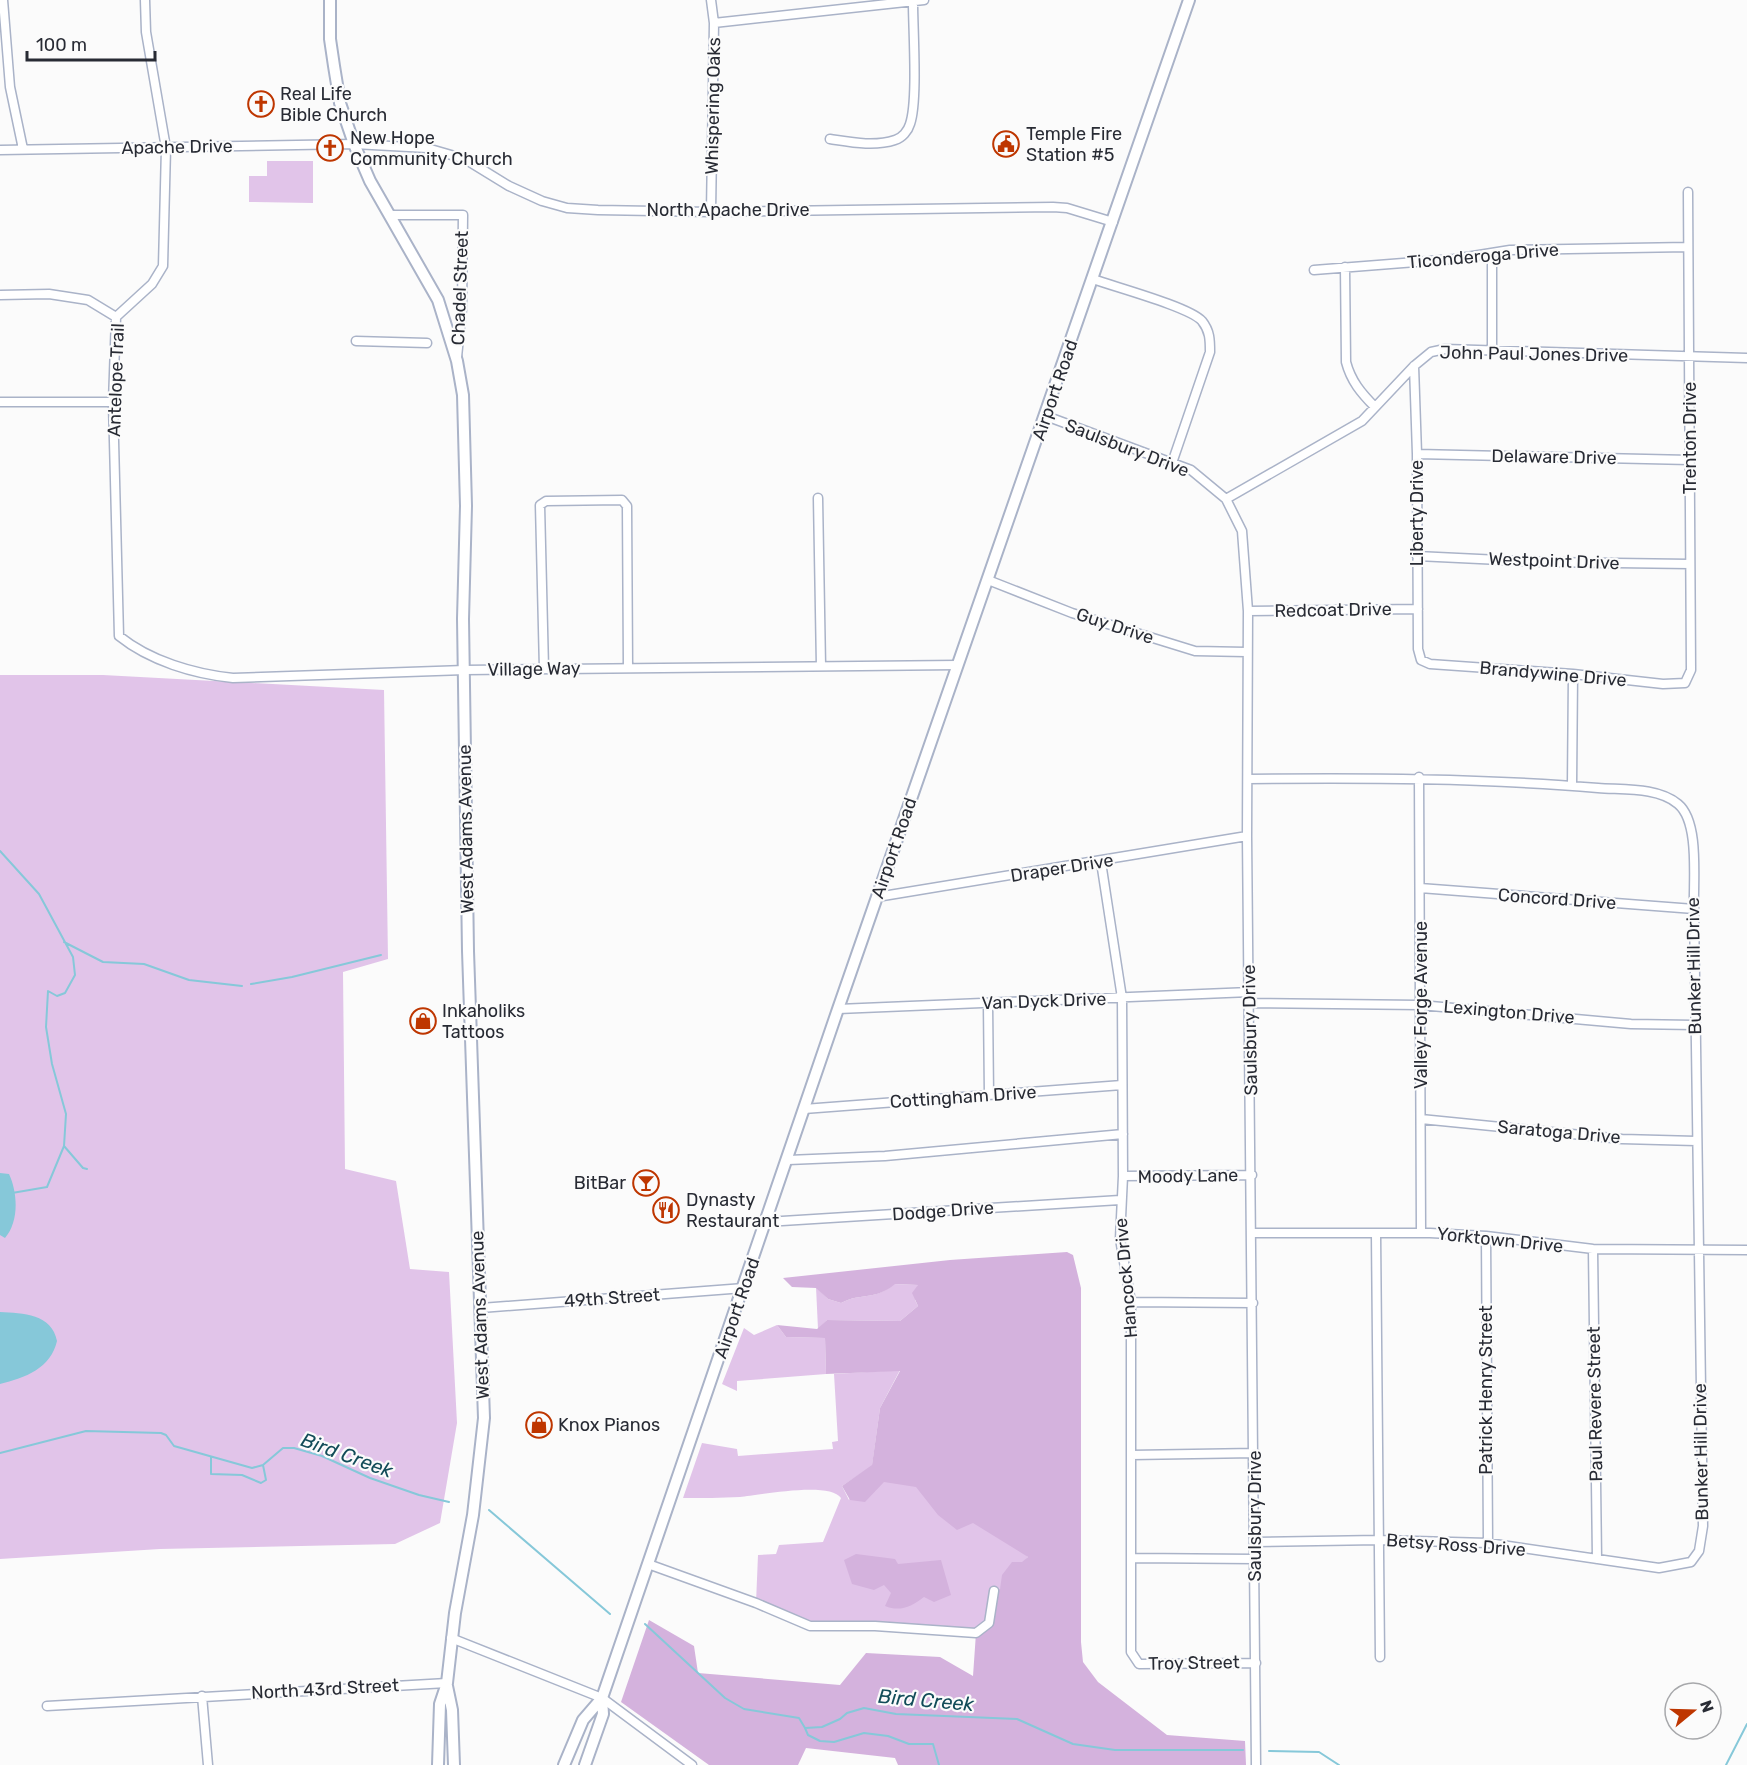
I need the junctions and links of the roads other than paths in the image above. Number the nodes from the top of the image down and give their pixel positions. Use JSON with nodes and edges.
{"nodes":[{"id":1,"x":3,"y":0,"type":"edge"},
{"id":2,"x":145,"y":0,"type":"edge"},
{"id":3,"x":330,"y":0,"type":"edge"},
{"id":4,"x":711,"y":0,"type":"edge"},
{"id":5,"x":924,"y":0,"type":"edge"},
{"id":6,"x":1189,"y":0,"type":"edge"},
{"id":7,"x":913,"y":3,"type":"junction"},
{"id":8,"x":854,"y":4,"type":"edge"},
{"id":9,"x":714,"y":23,"type":"junction"},
{"id":10,"x":830,"y":139,"type":"dead end"},
{"id":11,"x":354,"y":144,"type":"junction"},
{"id":12,"x":166,"y":148,"type":"junction"},
{"id":13,"x":23,"y":149,"type":"junction"},
{"id":14,"x":0,"y":150,"type":"edge"},
{"id":15,"x":1688,"y":192,"type":"dead end"},
{"id":16,"x":711,"y":212,"type":"junction"},
{"id":17,"x":390,"y":215,"type":"junction"},
{"id":18,"x":1113,"y":222,"type":"junction"},
{"id":19,"x":1688,"y":247,"type":"junction"},
{"id":20,"x":1492,"y":253,"type":"junction"},
{"id":21,"x":1345,"y":267,"type":"junction"},
{"id":22,"x":1314,"y":270,"type":"dead end"},
{"id":23,"x":1094,"y":279,"type":"junction"},
{"id":24,"x":0,"y":295,"type":"edge"},
{"id":25,"x":116,"y":317,"type":"junction"},
{"id":26,"x":356,"y":340,"type":"dead end"},
{"id":27,"x":427,"y":343,"type":"dead end"},
{"id":28,"x":1492,"y":350,"type":"junction"},
{"id":29,"x":1690,"y":357,"type":"junction"},
{"id":30,"x":1747,"y":358,"type":"edge"},
{"id":31,"x":457,"y":361,"type":"junction"},
{"id":32,"x":1414,"y":366,"type":"junction"},
{"id":33,"x":0,"y":402,"type":"edge"},
{"id":34,"x":113,"y":402,"type":"junction"},
{"id":35,"x":1375,"y":407,"type":"junction"},
{"id":36,"x":1046,"y":416,"type":"junction"},
{"id":37,"x":1417,"y":454,"type":"junction"},
{"id":38,"x":1690,"y":460,"type":"junction"},
{"id":39,"x":1172,"y":463,"type":"junction"},
{"id":40,"x":818,"y":498,"type":"dead end"},
{"id":41,"x":1226,"y":499,"type":"junction"},
{"id":42,"x":1417,"y":556,"type":"junction"},
{"id":43,"x":1690,"y":564,"type":"junction"},
{"id":44,"x":988,"y":580,"type":"junction"},
{"id":45,"x":1418,"y":609,"type":"junction"},
{"id":46,"x":1248,"y":611,"type":"junction"},
{"id":47,"x":119,"y":636,"type":"joint"},
{"id":48,"x":1246,"y":652,"type":"junction"},
{"id":49,"x":1422,"y":660,"type":"joint"},
{"id":50,"x":958,"y":665,"type":"junction"},
{"id":51,"x":821,"y":666,"type":"junction"},
{"id":52,"x":628,"y":668,"type":"junction"},
{"id":53,"x":544,"y":669,"type":"junction"},
{"id":54,"x":465,"y":670,"type":"junction"},
{"id":55,"x":1573,"y":674,"type":"junction"},
{"id":56,"x":1685,"y":683,"type":"joint"},
{"id":57,"x":1419,"y":777,"type":"junction"},
{"id":58,"x":1248,"y":779,"type":"junction"},
{"id":59,"x":1572,"y":786,"type":"junction"},
{"id":60,"x":1247,"y":837,"type":"junction"},
{"id":61,"x":1101,"y":862,"type":"junction"},
{"id":62,"x":1420,"y":888,"type":"junction"},
{"id":63,"x":877,"y":897,"type":"junction"},
{"id":64,"x":1694,"y":909,"type":"junction"},
{"id":65,"x":1250,"y":992,"type":"junction"},
{"id":66,"x":1122,"y":998,"type":"junction"},
{"id":67,"x":1250,"y":1003,"type":"junction"},
{"id":68,"x":988,"y":1004,"type":"junction"},
{"id":69,"x":1420,"y":1005,"type":"junction"},
{"id":70,"x":838,"y":1009,"type":"junction"},
{"id":71,"x":1695,"y":1025,"type":"junction"},
{"id":72,"x":1122,"y":1085,"type":"junction"},
{"id":73,"x":989,"y":1095,"type":"junction"},
{"id":74,"x":804,"y":1109,"type":"junction"},
{"id":75,"x":1421,"y":1119,"type":"junction"},
{"id":76,"x":1123,"y":1134,"type":"junction"},
{"id":77,"x":1696,"y":1141,"type":"junction"},
{"id":78,"x":788,"y":1160,"type":"junction"},
{"id":79,"x":1252,"y":1175,"type":"junction"},
{"id":80,"x":1123,"y":1176,"type":"junction"},
{"id":81,"x":1120,"y":1200,"type":"junction"},
{"id":82,"x":766,"y":1222,"type":"junction"},
{"id":83,"x":1253,"y":1233,"type":"junction"},
{"id":84,"x":1421,"y":1233,"type":"junction"},
{"id":85,"x":1376,"y":1234,"type":"junction"},
{"id":86,"x":1486,"y":1236,"type":"junction"},
{"id":87,"x":1593,"y":1249,"type":"junction"},
{"id":88,"x":1699,"y":1250,"type":"junction"},
{"id":89,"x":1747,"y":1250,"type":"edge"},
{"id":90,"x":744,"y":1288,"type":"junction"},
{"id":91,"x":1131,"y":1302,"type":"junction"},
{"id":92,"x":1253,"y":1303,"type":"junction"},
{"id":93,"x":480,"y":1308,"type":"junction"},
{"id":94,"x":1255,"y":1453,"type":"junction"},
{"id":95,"x":1131,"y":1455,"type":"junction"},
{"id":96,"x":1379,"y":1540,"type":"junction"},
{"id":97,"x":1255,"y":1542,"type":"junction"},
{"id":98,"x":1488,"y":1543,"type":"junction"},
{"id":99,"x":1132,"y":1558,"type":"junction"},
{"id":100,"x":1255,"y":1558,"type":"junction"},
{"id":101,"x":1597,"y":1559,"type":"junction"},
{"id":102,"x":1691,"y":1562,"type":"joint"},
{"id":103,"x":648,"y":1564,"type":"junction"},
{"id":104,"x":994,"y":1591,"type":"dead end"},
{"id":105,"x":451,"y":1638,"type":"junction"},
{"id":106,"x":1380,"y":1657,"type":"dead end"},
{"id":107,"x":1134,"y":1660,"type":"joint"},
{"id":108,"x":1256,"y":1663,"type":"junction"},
{"id":109,"x":447,"y":1683,"type":"junction"},
{"id":110,"x":202,"y":1696,"type":"junction"},
{"id":111,"x":602,"y":1698,"type":"junction"},
{"id":112,"x":47,"y":1706,"type":"dead end"},
{"id":113,"x":208,"y":1765,"type":"edge"},
{"id":114,"x":438,"y":1765,"type":"edge"},
{"id":115,"x":454,"y":1765,"type":"edge"},
{"id":116,"x":564,"y":1765,"type":"edge"},
{"id":117,"x":585,"y":1765,"type":"edge"},
{"id":118,"x":692,"y":1765,"type":"edge"},
{"id":119,"x":1256,"y":1765,"type":"edge"}],
"edges":[{"from":1,"to":13,"type":"street"},
{"from":2,"to":12,"type":"street","name":"Antelope Trail"},
{"from":3,"to":11,"type":"main road","name":"West Adams Avenue"},
{"from":4,"to":9,"type":"street","name":"Whispering Oaks"},
{"from":5,"to":7,"type":"street"},
{"from":6,"to":18,"type":"main road","name":"Airport Road"},
{"from":7,"to":8,"type":"street"},
{"from":7,"to":10,"type":"street"},
{"from":8,"to":9,"type":"street"},
{"from":9,"to":16,"type":"street","name":"Whispering Oaks"},
{"from":11,"to":12,"type":"street","name":"Apache Drive"},
{"from":11,"to":16,"type":"street","name":"North Apache Drive"},
{"from":11,"to":17,"type":"main road","name":"West Adams Avenue"},
{"from":12,"to":13,"type":"street","name":"Apache Drive"},
{"from":12,"to":25,"type":"street","name":"Antelope Trail"},
{"from":13,"to":14,"type":"street","name":"Apache Drive"},
{"from":15,"to":19,"type":"street","name":"Trenton Drive"},
{"from":16,"to":18,"type":"street","name":"North Apache Drive"},
{"from":17,"to":31,"type":"main road","name":"West Adams Avenue"},
{"from":17,"to":31,"type":"street","name":"Chadel Street"},
{"from":18,"to":23,"type":"main road","name":"Airport Road"},
{"from":19,"to":20,"type":"street","name":"Ticonderoga Drive"},
{"from":19,"to":29,"type":"street","name":"Trenton Drive"},
{"from":20,"to":21,"type":"street","name":"Ticonderoga Drive"},
{"from":20,"to":28,"type":"street"},
{"from":21,"to":22,"type":"street","name":"Ticonderoga Drive"},
{"from":21,"to":35,"type":"street"},
{"from":23,"to":36,"type":"main road","name":"Airport Road"},
{"from":23,"to":39,"type":"street"},
{"from":24,"to":25,"type":"street"},
{"from":25,"to":34,"type":"street","name":"Antelope Trail"},
{"from":26,"to":27,"type":"street"},
{"from":28,"to":29,"type":"street","name":"John Paul Jones Drive"},
{"from":28,"to":32,"type":"street","name":"John Paul Jones Drive"},
{"from":29,"to":30,"type":"street","name":"John Paul Jones Drive"},
{"from":29,"to":38,"type":"street","name":"Trenton Drive"},
{"from":31,"to":54,"type":"main road","name":"West Adams Avenue"},
{"from":32,"to":35,"type":"street","name":"John Paul Jones Drive"},
{"from":32,"to":37,"type":"street","name":"Liberty Drive"},
{"from":33,"to":34,"type":"street"},
{"from":34,"to":47,"type":"street","name":"Antelope Trail"},
{"from":35,"to":41,"type":"street","name":"John Paul Jones Drive"},
{"from":36,"to":39,"type":"street","name":"Saulsbury Drive"},
{"from":36,"to":44,"type":"main road","name":"Airport Road"},
{"from":37,"to":38,"type":"street","name":"Delaware Drive"},
{"from":37,"to":42,"type":"street","name":"Liberty Drive"},
{"from":38,"to":43,"type":"street","name":"Trenton Drive"},
{"from":39,"to":41,"type":"street","name":"Saulsbury Drive"},
{"from":40,"to":51,"type":"street"},
{"from":41,"to":46,"type":"street","name":"Saulsbury Drive"},
{"from":42,"to":43,"type":"street","name":"Westpoint Drive"},
{"from":42,"to":45,"type":"street","name":"Liberty Drive"},
{"from":43,"to":56,"type":"street","name":"Trenton Drive"},
{"from":44,"to":48,"type":"street","name":"Guy Drive"},
{"from":44,"to":50,"type":"main road","name":"Airport Road"},
{"from":45,"to":46,"type":"street","name":"Redcoat Drive"},
{"from":45,"to":49,"type":"street","name":"Liberty Drive"},
{"from":46,"to":48,"type":"street","name":"Saulsbury Drive"},
{"from":47,"to":54,"type":"street","name":"Village Way"},
{"from":48,"to":58,"type":"street","name":"Saulsbury Drive"},
{"from":49,"to":55,"type":"street","name":"Brandywine Drive"},
{"from":50,"to":51,"type":"street","name":"Village Way"},
{"from":50,"to":63,"type":"main road","name":"Airport Road"},
{"from":51,"to":52,"type":"street","name":"Village Way"},
{"from":52,"to":53,"type":"street","name":"Village Way"},
{"from":52,"to":53,"type":"street"},
{"from":53,"to":54,"type":"street","name":"Village Way"},
{"from":54,"to":93,"type":"main road","name":"West Adams Avenue"},
{"from":55,"to":56,"type":"street","name":"Brandywine Drive"},
{"from":55,"to":59,"type":"street"},
{"from":57,"to":58,"type":"street","name":"Bunker Hill Drive"},
{"from":57,"to":59,"type":"street","name":"Bunker Hill Drive"},
{"from":57,"to":62,"type":"street","name":"Valley Forge Avenue"},
{"from":58,"to":60,"type":"street","name":"Saulsbury Drive"},
{"from":59,"to":64,"type":"street","name":"Bunker Hill Drive"},
{"from":60,"to":61,"type":"street","name":"Draper Drive"},
{"from":60,"to":65,"type":"street","name":"Saulsbury Drive"},
{"from":61,"to":63,"type":"street","name":"Draper Drive"},
{"from":61,"to":66,"type":"street","name":"Hancock Drive"},
{"from":62,"to":64,"type":"street","name":"Concord Drive"},
{"from":62,"to":69,"type":"street","name":"Valley Forge Avenue"},
{"from":63,"to":70,"type":"main road","name":"Airport Road"},
{"from":64,"to":71,"type":"street","name":"Bunker Hill Drive"},
{"from":65,"to":66,"type":"street","name":"Van Dyck Drive"},
{"from":65,"to":67,"type":"street","name":"Saulsbury Drive"},
{"from":66,"to":68,"type":"street","name":"Van Dyck Drive"},
{"from":66,"to":72,"type":"street","name":"Hancock Drive"},
{"from":67,"to":69,"type":"street","name":"Lexington Drive"},
{"from":67,"to":79,"type":"street","name":"Saulsbury Drive"},
{"from":68,"to":70,"type":"street","name":"Van Dyck Drive"},
{"from":68,"to":73,"type":"street"},
{"from":69,"to":71,"type":"street","name":"Lexington Drive"},
{"from":69,"to":75,"type":"street","name":"Valley Forge Avenue"},
{"from":70,"to":74,"type":"main road","name":"Airport Road"},
{"from":71,"to":77,"type":"street","name":"Bunker Hill Drive"},
{"from":72,"to":73,"type":"street","name":"Cottingham Drive"},
{"from":72,"to":76,"type":"street","name":"Hancock Drive"},
{"from":73,"to":74,"type":"street","name":"Cottingham Drive"},
{"from":74,"to":78,"type":"main road","name":"Airport Road"},
{"from":75,"to":77,"type":"street","name":"Saratoga Drive"},
{"from":75,"to":84,"type":"street","name":"Valley Forge Avenue"},
{"from":76,"to":78,"type":"street"},
{"from":76,"to":80,"type":"street","name":"Hancock Drive"},
{"from":77,"to":88,"type":"street","name":"Bunker Hill Drive"},
{"from":78,"to":82,"type":"main road","name":"Airport Road"},
{"from":79,"to":80,"type":"street","name":"Moody Lane"},
{"from":79,"to":83,"type":"street","name":"Saulsbury Drive"},
{"from":80,"to":81,"type":"street","name":"Hancock Drive"},
{"from":81,"to":82,"type":"street","name":"Dodge Drive"},
{"from":81,"to":91,"type":"street","name":"Hancock Drive"},
{"from":82,"to":90,"type":"main road","name":"Airport Road"},
{"from":83,"to":85,"type":"street","name":"Yorktown Drive"},
{"from":83,"to":92,"type":"street","name":"Saulsbury Drive"},
{"from":84,"to":85,"type":"street","name":"Yorktown Drive"},
{"from":84,"to":86,"type":"street","name":"Yorktown Drive"},
{"from":85,"to":96,"type":"street"},
{"from":86,"to":87,"type":"street","name":"Yorktown Drive"},
{"from":86,"to":98,"type":"street","name":"Patrick Henry Street"},
{"from":87,"to":88,"type":"street","name":"Yorktown Drive"},
{"from":87,"to":101,"type":"street","name":"Paul Revere Street"},
{"from":88,"to":89,"type":"street","name":"Yorktown Drive"},
{"from":88,"to":102,"type":"street","name":"Bunker Hill Drive"},
{"from":90,"to":93,"type":"street","name":"49th Street"},
{"from":90,"to":103,"type":"main road","name":"Airport Road"},
{"from":91,"to":92,"type":"street"},
{"from":91,"to":95,"type":"street","name":"Hancock Drive"},
{"from":92,"to":94,"type":"street","name":"Saulsbury Drive"},
{"from":93,"to":105,"type":"main road","name":"West Adams Avenue"},
{"from":94,"to":95,"type":"street"},
{"from":94,"to":97,"type":"street","name":"Saulsbury Drive"},
{"from":95,"to":99,"type":"street","name":"Hancock Drive"},
{"from":96,"to":97,"type":"street","name":"Betsy Ross Drive"},
{"from":96,"to":98,"type":"street","name":"Betsy Ross Drive"},
{"from":96,"to":106,"type":"street"},
{"from":97,"to":100,"type":"street","name":"Saulsbury Drive"},
{"from":98,"to":101,"type":"street","name":"Betsy Ross Drive"},
{"from":99,"to":100,"type":"street"},
{"from":99,"to":107,"type":"street","name":"Hancock Drive"},
{"from":100,"to":108,"type":"street","name":"Saulsbury Drive"},
{"from":101,"to":102,"type":"street","name":"Betsy Ross Drive"},
{"from":103,"to":104,"type":"street"},
{"from":103,"to":111,"type":"main road","name":"Airport Road"},
{"from":105,"to":109,"type":"main road","name":"West Adams Avenue"},
{"from":105,"to":111,"type":"street"},
{"from":107,"to":108,"type":"street","name":"Troy Street"},
{"from":108,"to":119,"type":"street","name":"Saulsbury Drive"},
{"from":109,"to":110,"type":"street","name":"North 43rd Street"},
{"from":109,"to":114,"type":"main road","name":"West Adams Avenue"},
{"from":109,"to":115,"type":"main road","name":"West Adams Avenue"},
{"from":110,"to":112,"type":"street","name":"North 43rd Street"},
{"from":110,"to":113,"type":"street"},
{"from":111,"to":116,"type":"main road","name":"Airport Road"},
{"from":111,"to":117,"type":"main road","name":"Airport Road"},
{"from":111,"to":118,"type":"street"}]}
